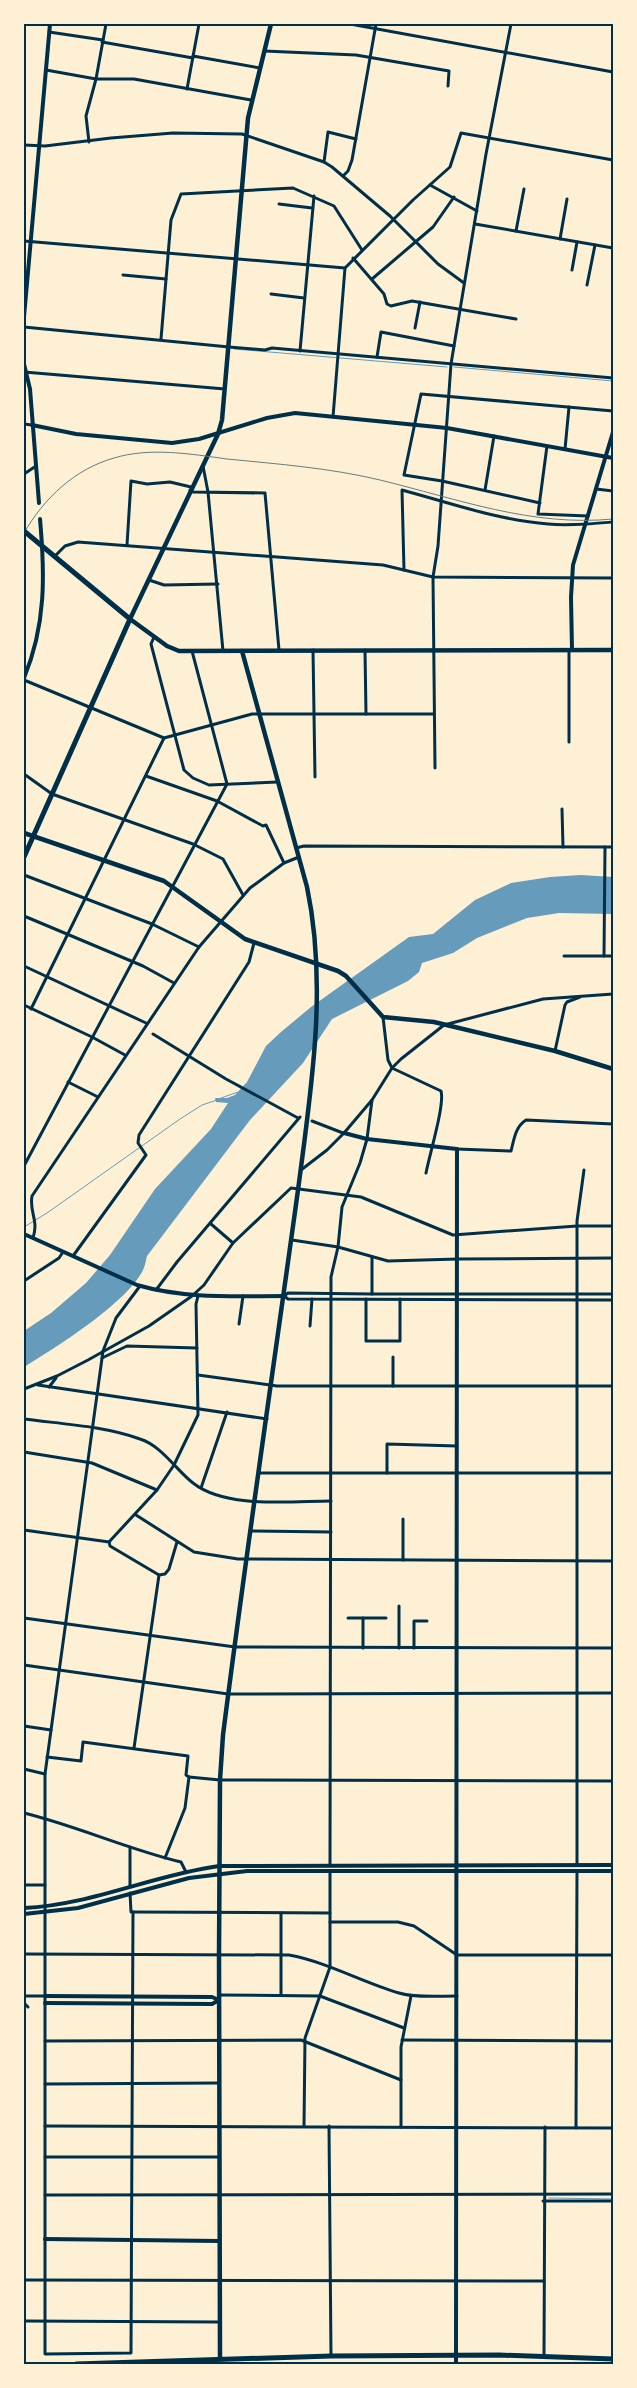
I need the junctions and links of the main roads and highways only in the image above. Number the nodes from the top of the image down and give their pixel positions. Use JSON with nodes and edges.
{"nodes":[{"id":1,"x":271,"y":24,"type":"edge"},
{"id":2,"x":24,"y":531,"type":"edge"},
{"id":3,"x":130,"y":619,"type":"junction"},
{"id":4,"x":613,"y":650,"type":"edge"},
{"id":5,"x":242,"y":651,"type":"junction"},
{"id":6,"x":24,"y":833,"type":"edge"},
{"id":7,"x":33,"y":836,"type":"junction"},
{"id":8,"x":24,"y":857,"type":"edge"},
{"id":9,"x":613,"y":1070,"type":"edge"},
{"id":10,"x":613,"y":2359,"type":"edge"},
{"id":11,"x":153,"y":2360,"type":"junction"},
{"id":12,"x":221,"y":2362,"type":"edge"},
{"id":13,"x":76,"y":2364,"type":"edge"},
{"id":14,"x":163,"y":2364,"type":"edge"}],
"edges":[{"from":1,"to":3,"type":"main road"},
{"from":2,"to":3,"type":"main road"},
{"from":3,"to":5,"type":"main road"},
{"from":3,"to":7,"type":"main road"},
{"from":4,"to":5,"type":"main road"},
{"from":5,"to":12,"type":"main road"},
{"from":6,"to":7,"type":"main road"},
{"from":7,"to":8,"type":"main road"},
{"from":7,"to":9,"type":"main road"},
{"from":10,"to":12,"type":"main road"},
{"from":11,"to":12,"type":"main road"},
{"from":11,"to":13,"type":"main road"},
{"from":11,"to":14,"type":"main road"}]}
